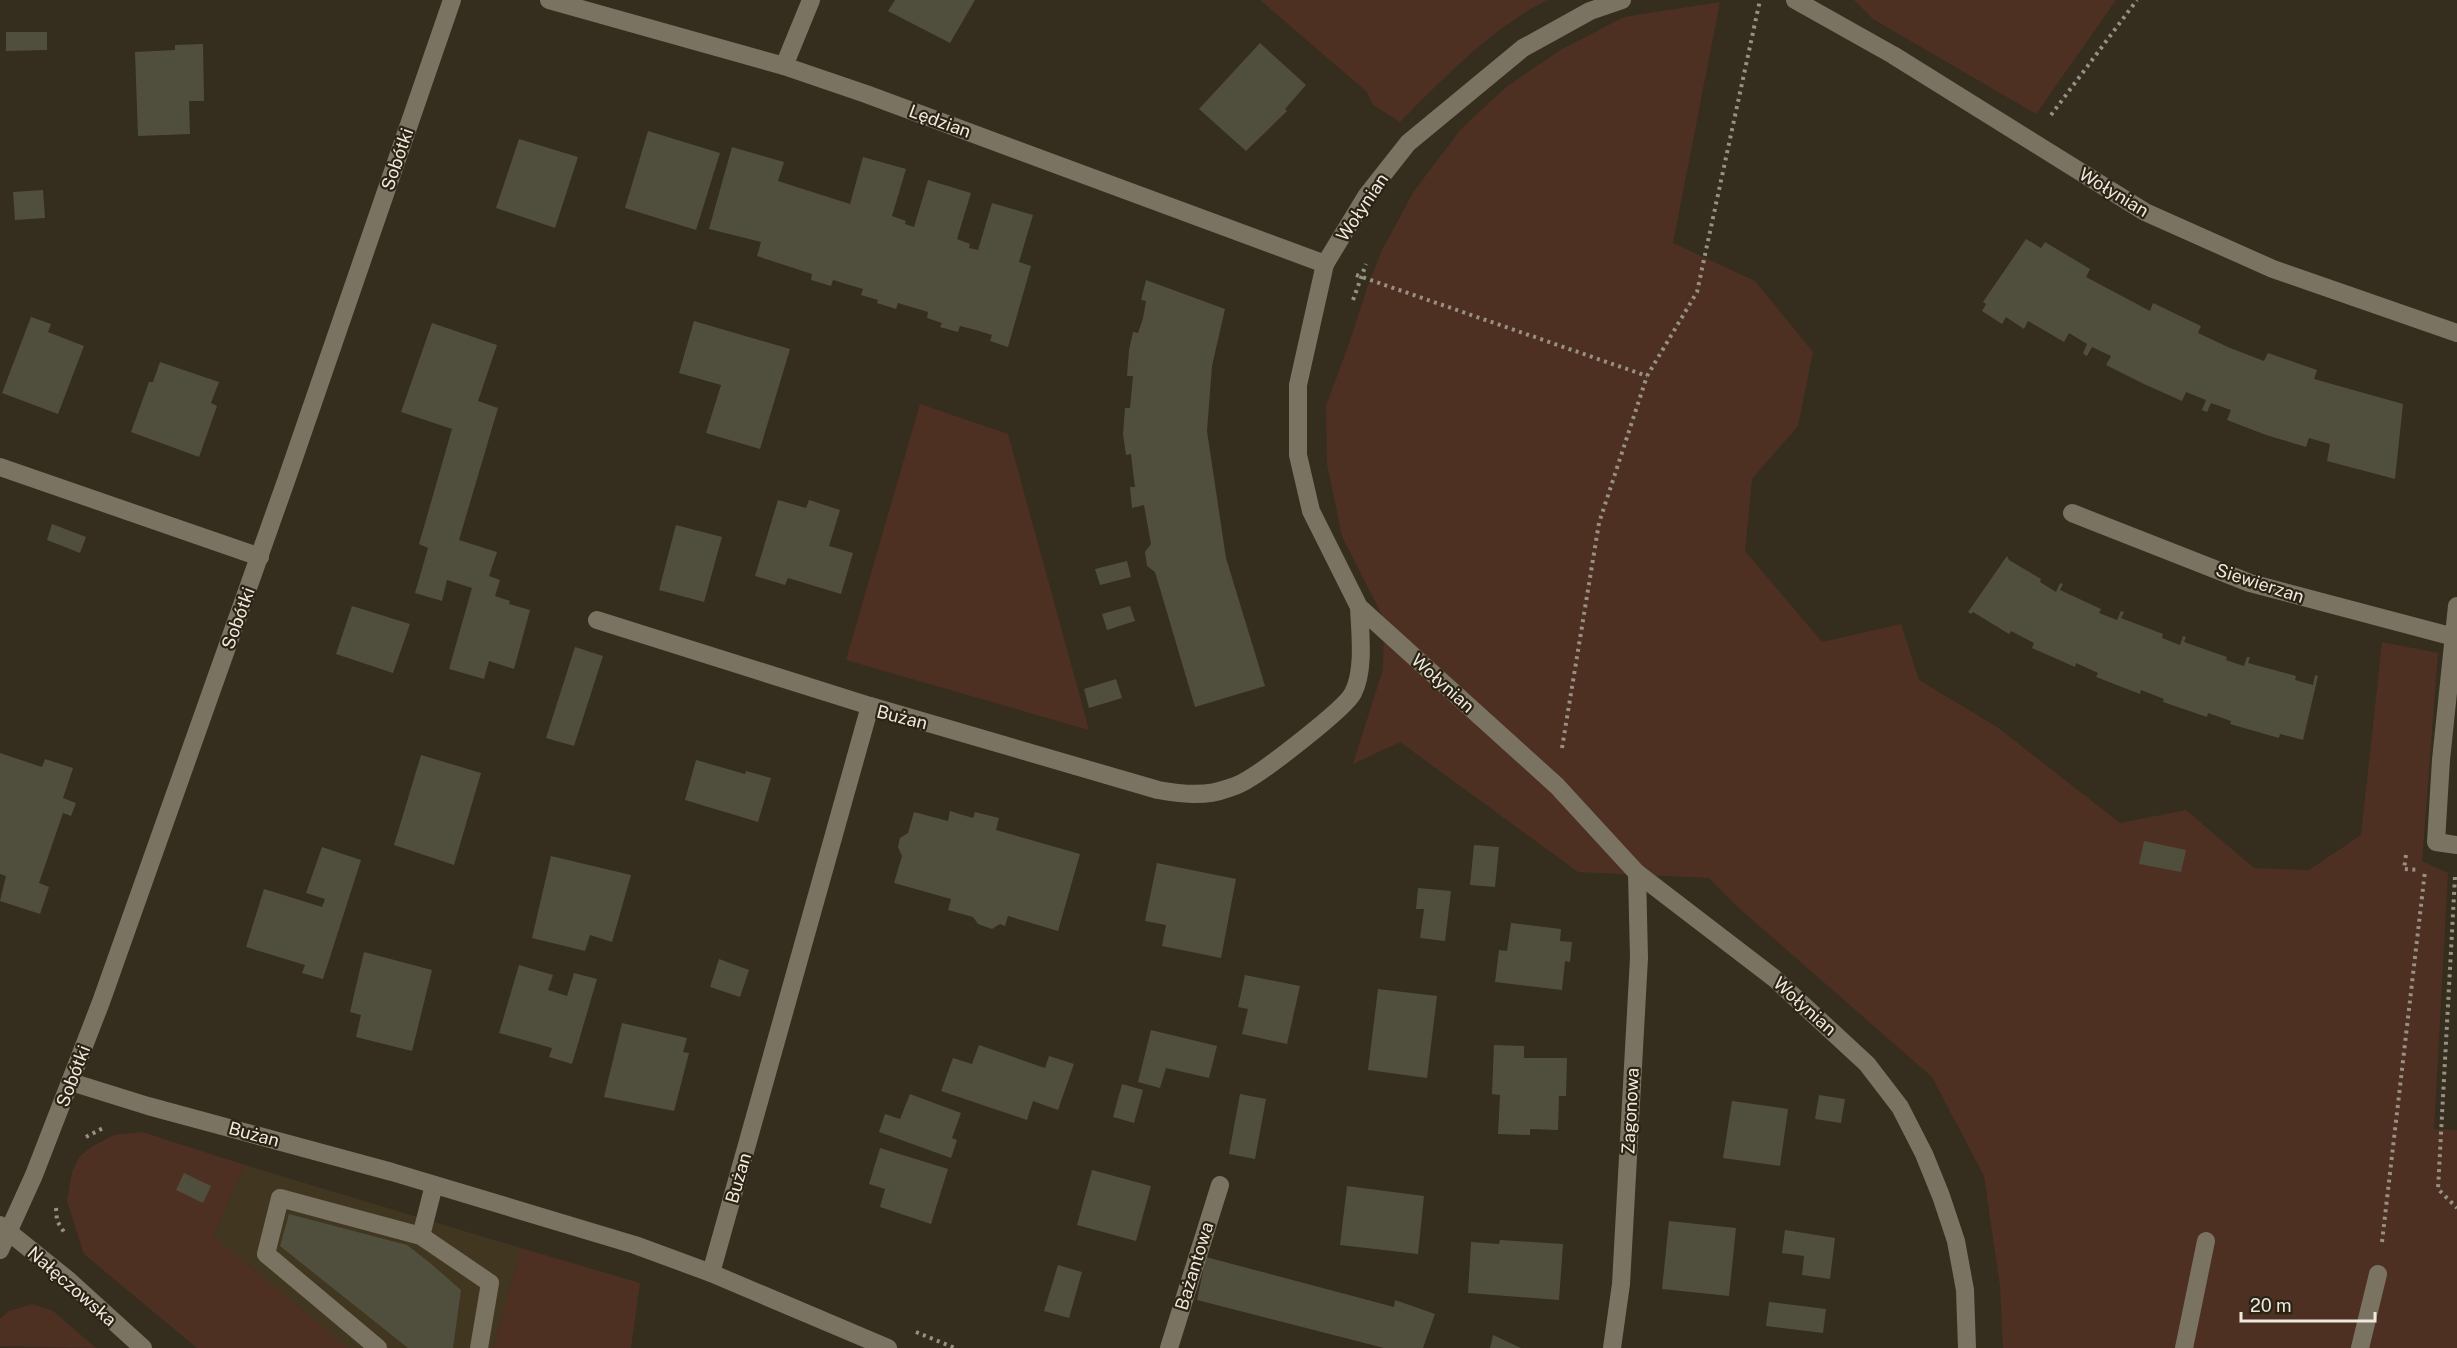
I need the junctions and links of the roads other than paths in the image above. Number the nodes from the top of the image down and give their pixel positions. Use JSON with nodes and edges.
{"nodes":[{"id":1,"x":453,"y":0,"type":"edge"},
{"id":2,"x":549,"y":0,"type":"edge"},
{"id":3,"x":811,"y":0,"type":"edge"},
{"id":4,"x":1622,"y":0,"type":"edge"},
{"id":5,"x":1795,"y":0,"type":"edge"},
{"id":6,"x":784,"y":66,"type":"junction"},
{"id":7,"x":1324,"y":264,"type":"junction"},
{"id":8,"x":2457,"y":333,"type":"edge"},
{"id":9,"x":0,"y":467,"type":"edge"},
{"id":10,"x":2072,"y":513,"type":"dead end"},
{"id":11,"x":260,"y":557,"type":"junction"},
{"id":12,"x":2457,"y":606,"type":"edge"},
{"id":13,"x":1359,"y":607,"type":"junction"},
{"id":14,"x":597,"y":620,"type":"dead end"},
{"id":15,"x":2454,"y":636,"type":"junction"},
{"id":16,"x":870,"y":706,"type":"junction"},
{"id":17,"x":2457,"y":845,"type":"edge"},
{"id":18,"x":1637,"y":873,"type":"junction"},
{"id":19,"x":71,"y":1082,"type":"junction"},
{"id":20,"x":434,"y":1185,"type":"junction"},
{"id":21,"x":1220,"y":1185,"type":"dead end"},
{"id":22,"x":5,"y":1228,"type":"edge"},
{"id":23,"x":421,"y":1236,"type":"junction"},
{"id":24,"x":2206,"y":1241,"type":"dead end"},
{"id":25,"x":0,"y":1250,"type":"edge"},
{"id":26,"x":711,"y":1273,"type":"junction"},
{"id":27,"x":2378,"y":1274,"type":"road end"},
{"id":28,"x":143,"y":1348,"type":"edge"},
{"id":29,"x":378,"y":1348,"type":"edge"},
{"id":30,"x":479,"y":1348,"type":"edge"},
{"id":31,"x":888,"y":1348,"type":"edge"},
{"id":32,"x":1169,"y":1348,"type":"edge"},
{"id":33,"x":1611,"y":1348,"type":"edge"},
{"id":34,"x":1967,"y":1348,"type":"edge"},
{"id":35,"x":2184,"y":1348,"type":"edge"},
{"id":36,"x":2360,"y":1348,"type":"edge"}],
"edges":[{"from":1,"to":11,"type":"street","name":"Sobótki"},
{"from":2,"to":6,"type":"street","name":"Lędzian"},
{"from":3,"to":6,"type":"street"},
{"from":4,"to":7,"type":"street","name":"Wołynian"},
{"from":5,"to":8,"type":"street","name":"Wołynian"},
{"from":6,"to":7,"type":"street","name":"Lędzian"},
{"from":7,"to":13,"type":"street","name":"Wołynian"},
{"from":9,"to":11,"type":"street"},
{"from":10,"to":15,"type":"street","name":"Siewierzan"},
{"from":11,"to":19,"type":"street","name":"Sobótki"},
{"from":12,"to":15,"type":"street"},
{"from":13,"to":16,"type":"street","name":"Bużan"},
{"from":13,"to":18,"type":"street","name":"Wołynian"},
{"from":14,"to":16,"type":"street"},
{"from":15,"to":17,"type":"street"},
{"from":16,"to":26,"type":"street","name":"Bużan"},
{"from":18,"to":33,"type":"street","name":"Zagonowa"},
{"from":18,"to":34,"type":"street","name":"Wołynian"},
{"from":19,"to":20,"type":"street","name":"Bużan"},
{"from":19,"to":22,"type":"street","name":"Sobótki"},
{"from":20,"to":23,"type":"street"},
{"from":20,"to":26,"type":"street","name":"Bużan"},
{"from":21,"to":32,"type":"street","name":"Bażantowa"},
{"from":22,"to":25,"type":"street","name":"Sobótki"},
{"from":22,"to":28,"type":"street","name":"Nałęczowska"},
{"from":23,"to":29,"type":"street"},
{"from":23,"to":30,"type":"street"},
{"from":24,"to":35,"type":"street"},
{"from":26,"to":31,"type":"street","name":"Bużan"},
{"from":27,"to":36,"type":"street"}]}
